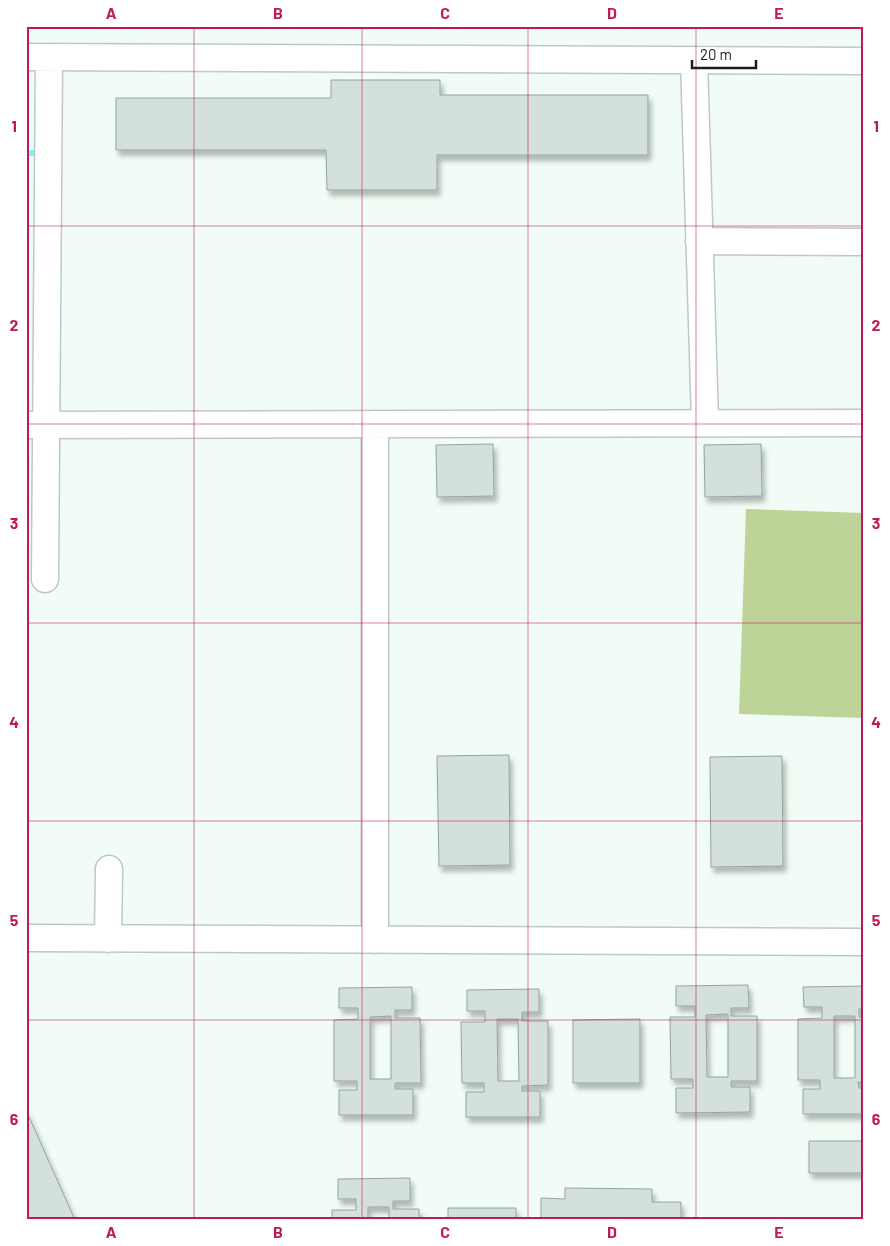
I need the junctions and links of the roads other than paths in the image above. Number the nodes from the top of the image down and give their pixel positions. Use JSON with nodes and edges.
{"nodes":[{"id":1,"x":38,"y":57,"type":"edge"},
{"id":2,"x":694,"y":60,"type":"junction"},
{"id":3,"x":864,"y":60,"type":"edge"},
{"id":4,"x":699,"y":241,"type":"junction"},
{"id":5,"x":864,"y":242,"type":"edge"},
{"id":6,"x":705,"y":421,"type":"junction"},
{"id":7,"x":864,"y":422,"type":"edge"},
{"id":8,"x":36,"y":424,"type":"edge"},
{"id":9,"x":375,"y":424,"type":"junction"},
{"id":10,"x":45,"y":579,"type":"dead end"},
{"id":11,"x":108,"y":869,"type":"dead end"},
{"id":12,"x":26,"y":938,"type":"edge"},
{"id":13,"x":108,"y":939,"type":"junction"},
{"id":14,"x":375,"y":940,"type":"junction"},
{"id":15,"x":864,"y":942,"type":"edge"}],
"edges":[{"from":1,"to":2,"type":"street"},
{"from":1,"to":8,"type":"street"},
{"from":2,"to":3,"type":"street"},
{"from":2,"to":4,"type":"street"},
{"from":4,"to":5,"type":"street"},
{"from":4,"to":6,"type":"street"},
{"from":6,"to":7,"type":"street"},
{"from":6,"to":9,"type":"street"},
{"from":8,"to":9,"type":"street"},
{"from":8,"to":10,"type":"street"},
{"from":9,"to":14,"type":"street"},
{"from":11,"to":13,"type":"street"},
{"from":12,"to":13,"type":"street"},
{"from":13,"to":14,"type":"street"},
{"from":14,"to":15,"type":"street"}]}
